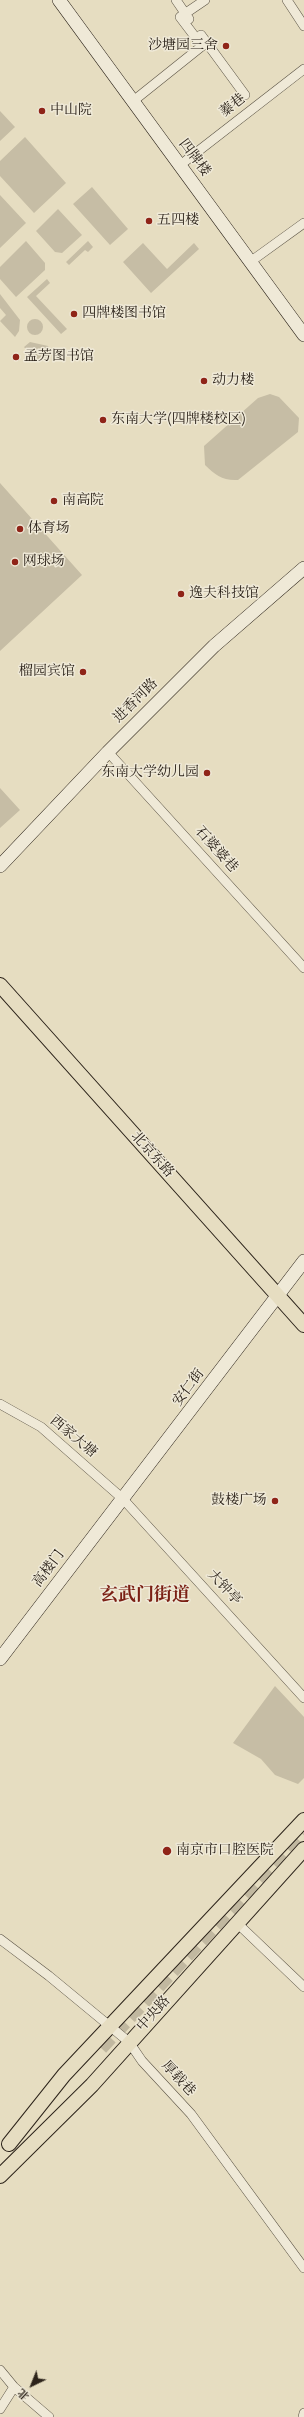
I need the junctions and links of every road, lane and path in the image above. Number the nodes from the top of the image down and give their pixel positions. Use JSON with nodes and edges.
{"nodes":[{"id":1,"x":58,"y":0,"type":"edge"},
{"id":2,"x":176,"y":0,"type":"edge"},
{"id":3,"x":205,"y":0,"type":"edge"},
{"id":4,"x":287,"y":0,"type":"edge"},
{"id":5,"x":185,"y":14,"type":"junction"},
{"id":6,"x":304,"y":26,"type":"edge"},
{"id":7,"x":304,"y":69,"type":"edge"},
{"id":8,"x":245,"y":95,"type":"dead end"},
{"id":9,"x":132,"y":102,"type":"junction"},
{"id":10,"x":179,"y":166,"type":"junction"},
{"id":11,"x":304,"y":223,"type":"edge"},
{"id":12,"x":250,"y":262,"type":"junction"},
{"id":13,"x":304,"y":336,"type":"edge"},
{"id":14,"x":304,"y":568,"type":"edge"},
{"id":15,"x":108,"y":752,"type":"junction"},
{"id":16,"x":0,"y":866,"type":"edge"},
{"id":17,"x":304,"y":968,"type":"edge"},
{"id":18,"x":0,"y":985,"type":"edge"},
{"id":19,"x":304,"y":1261,"type":"edge"},
{"id":20,"x":277,"y":1295,"type":"junction"},
{"id":21,"x":304,"y":1325,"type":"edge"},
{"id":22,"x":0,"y":1404,"type":"edge"},
{"id":23,"x":123,"y":1499,"type":"junction"},
{"id":24,"x":0,"y":1659,"type":"edge"},
{"id":25,"x":304,"y":1698,"type":"edge"},
{"id":26,"x":304,"y":1820,"type":"edge"},
{"id":27,"x":304,"y":1849,"type":"edge"},
{"id":28,"x":237,"y":1923,"type":"junction"},
{"id":29,"x":0,"y":1939,"type":"edge"},
{"id":30,"x":304,"y":1987,"type":"edge"},
{"id":31,"x":112,"y":2027,"type":"junction"},
{"id":32,"x":129,"y":2042,"type":"junction"},
{"id":33,"x":5,"y":2149,"type":"edge"},
{"id":34,"x":0,"y":2168,"type":"edge"},
{"id":35,"x":0,"y":2176,"type":"edge"},
{"id":36,"x":304,"y":2268,"type":"edge"},
{"id":37,"x":0,"y":2370,"type":"edge"},
{"id":38,"x":14,"y":2387,"type":"junction"},
{"id":39,"x":0,"y":2409,"type":"edge"},
{"id":40,"x":304,"y":2413,"type":"edge"},
{"id":41,"x":49,"y":2417,"type":"edge"},
{"id":42,"x":303,"y":2417,"type":"edge"}],
"edges":[{"from":1,"to":9,"type":"street","name":"四牌楼"},
{"from":2,"to":5,"type":"street"},
{"from":3,"to":5,"type":"street"},
{"from":4,"to":6,"type":"street"},
{"from":5,"to":8,"type":"street"},
{"from":5,"to":9,"type":"street"},
{"from":7,"to":10,"type":"street","name":"蓁巷"},
{"from":9,"to":10,"type":"street","name":"四牌楼"},
{"from":10,"to":12,"type":"street","name":"四牌楼"},
{"from":11,"to":12,"type":"street"},
{"from":12,"to":13,"type":"street","name":"四牌楼"},
{"from":14,"to":15,"type":"street","name":"进香河路"},
{"from":15,"to":16,"type":"street","name":"进香河路"},
{"from":15,"to":17,"type":"street","name":"石婆婆巷"},
{"from":18,"to":20,"type":"main road","name":"北京东路"},
{"from":19,"to":20,"type":"street","name":"安仁街"},
{"from":20,"to":21,"type":"main road","name":"北京东路"},
{"from":20,"to":23,"type":"street","name":"安仁街"},
{"from":22,"to":23,"type":"street","name":"西家大塘"},
{"from":23,"to":24,"type":"street","name":"高楼门"},
{"from":23,"to":25,"type":"street","name":"大钟亭"},
{"from":26,"to":31,"type":"main road","name":"中央路"},
{"from":27,"to":28,"type":"main road","name":"中央路"},
{"from":28,"to":30,"type":"street"},
{"from":28,"to":32,"type":"main road","name":"中央路"},
{"from":29,"to":31,"type":"street","name":"厚载巷"},
{"from":31,"to":32,"type":"street","name":"厚载巷"},
{"from":31,"to":33,"type":"main road","name":"中央路"},
{"from":32,"to":35,"type":"main road","name":"中央路"},
{"from":32,"to":36,"type":"street","name":"厚载巷"},
{"from":33,"to":34,"type":"main road","name":"中央路"},
{"from":37,"to":38,"type":"street"},
{"from":38,"to":39,"type":"street"},
{"from":38,"to":41,"type":"street"},
{"from":40,"to":42,"type":"street"}]}
